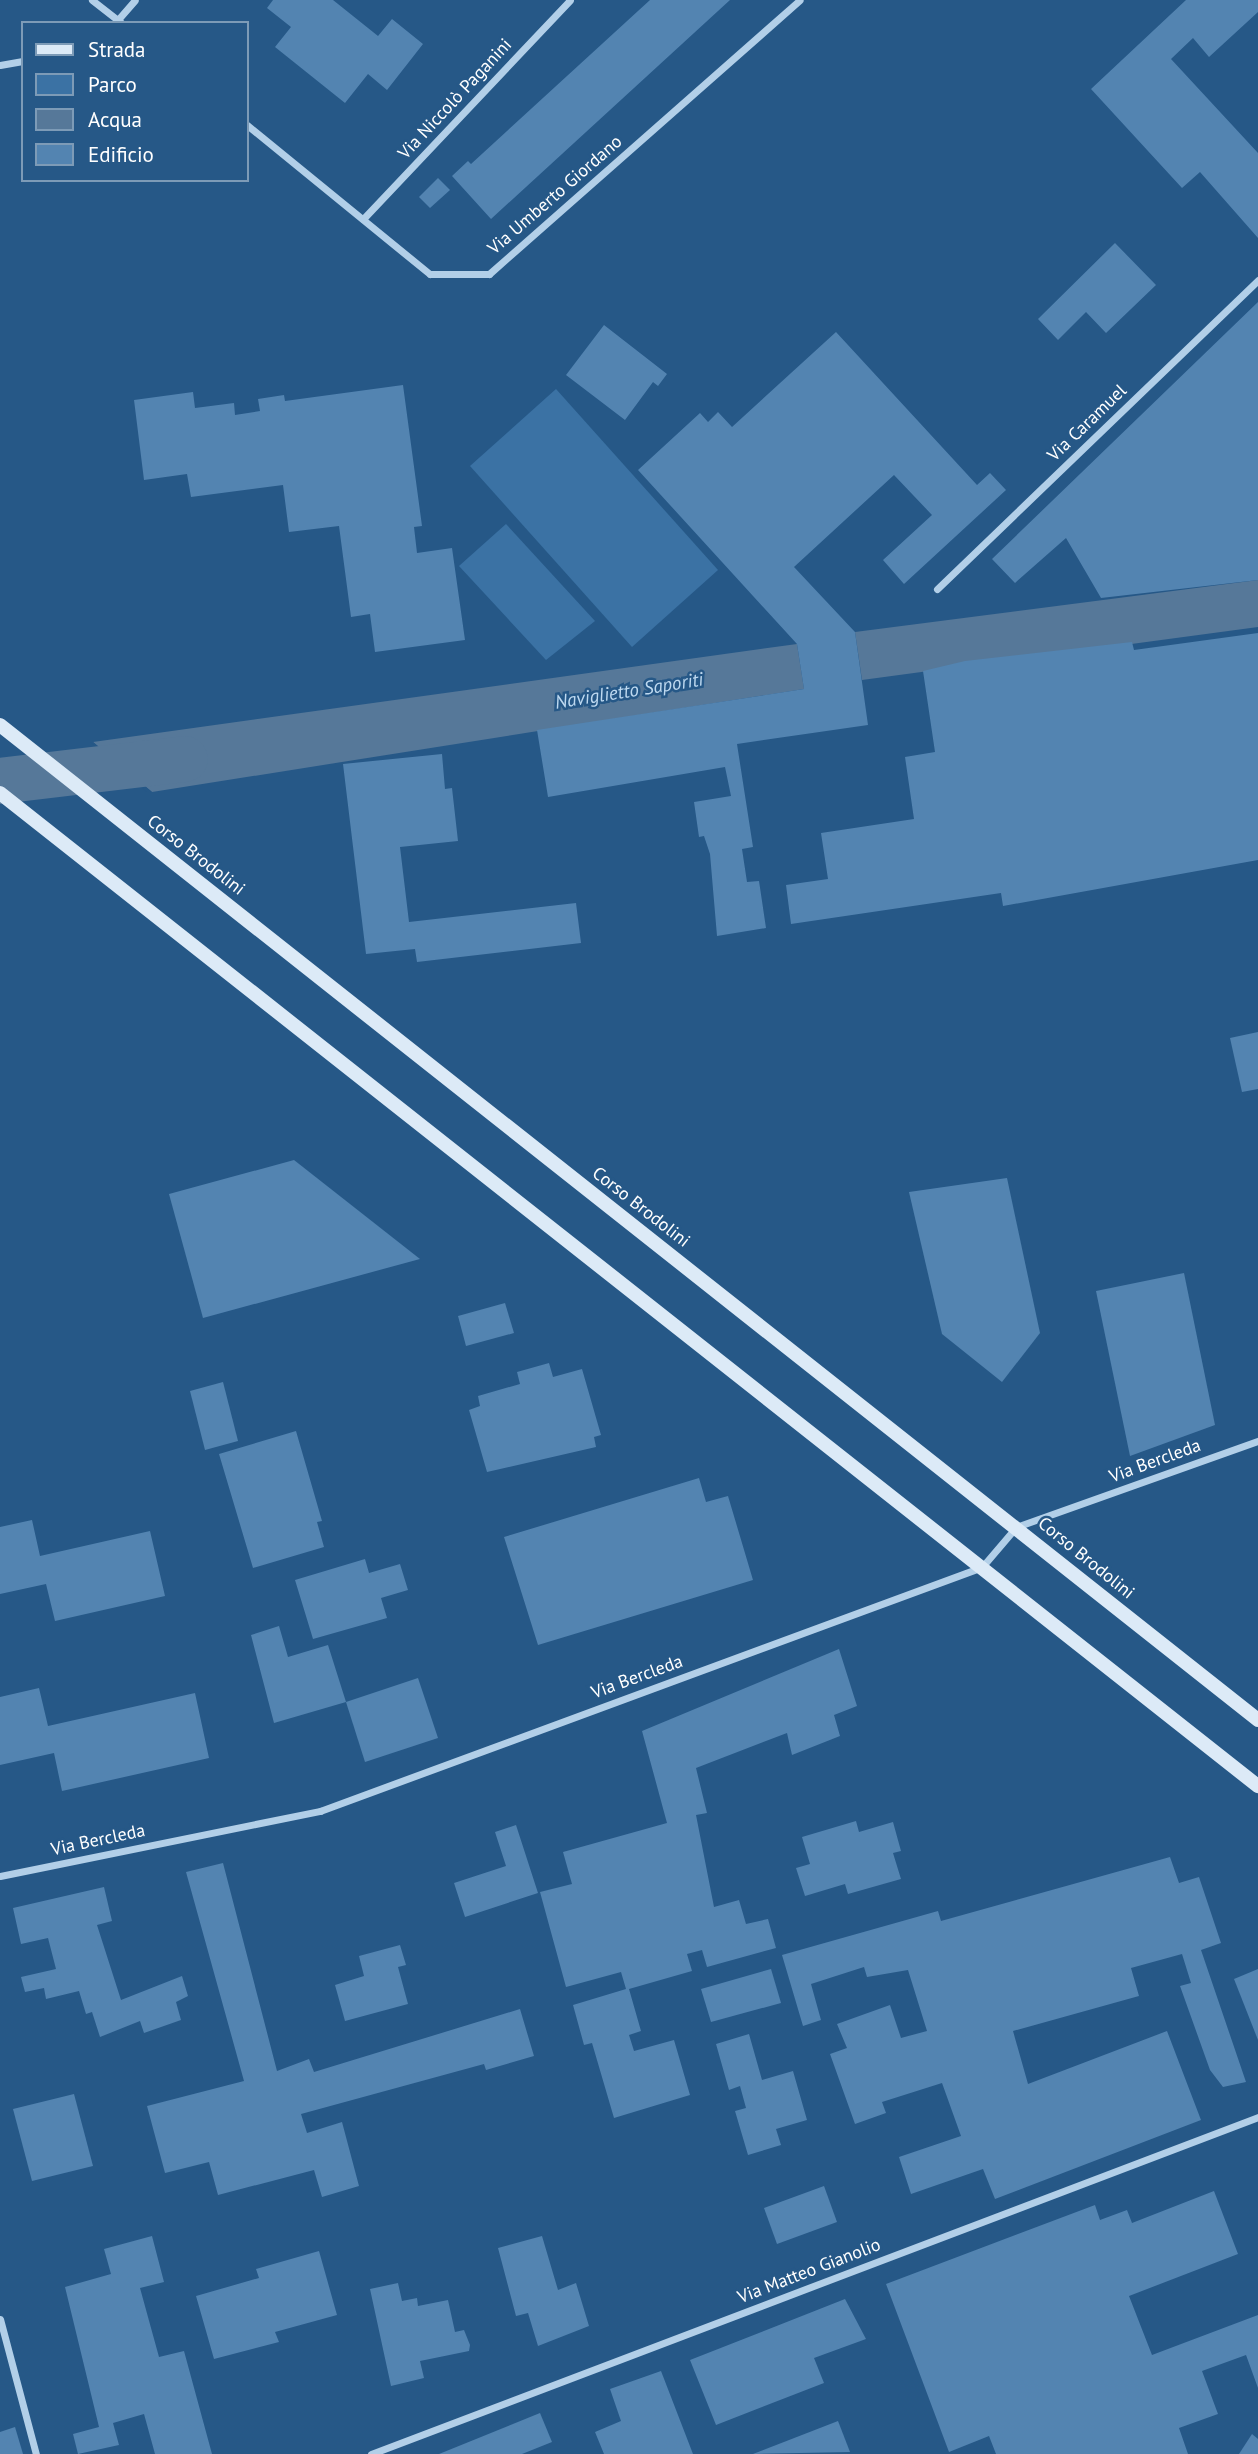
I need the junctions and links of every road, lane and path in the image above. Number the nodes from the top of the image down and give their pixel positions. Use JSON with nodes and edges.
{"nodes":[{"id":1,"x":92,"y":0,"type":"edge"},
{"id":2,"x":135,"y":0,"type":"edge"},
{"id":3,"x":570,"y":0,"type":"edge"},
{"id":4,"x":800,"y":0,"type":"edge"},
{"id":5,"x":117,"y":21,"type":"edge"},
{"id":6,"x":119,"y":21,"type":"edge"},
{"id":7,"x":21,"y":61,"type":"edge"},
{"id":8,"x":0,"y":65,"type":"edge"},
{"id":9,"x":248,"y":126,"type":"edge"},
{"id":10,"x":363,"y":219,"type":"junction"},
{"id":11,"x":1258,"y":280,"type":"edge"},
{"id":12,"x":937,"y":589,"type":"dead end"},
{"id":13,"x":0,"y":725,"type":"edge"},
{"id":14,"x":0,"y":793,"type":"edge"},
{"id":15,"x":1258,"y":1441,"type":"edge"},
{"id":16,"x":1016,"y":1527,"type":"junction"},
{"id":17,"x":982,"y":1567,"type":"junction"},
{"id":18,"x":1258,"y":1720,"type":"edge"},
{"id":19,"x":1258,"y":1786,"type":"edge"},
{"id":20,"x":0,"y":1876,"type":"edge"},
{"id":21,"x":1258,"y":2117,"type":"edge"},
{"id":22,"x":0,"y":2319,"type":"edge"},
{"id":23,"x":36,"y":2454,"type":"edge"},
{"id":24,"x":371,"y":2454,"type":"edge"}],
"edges":[{"from":1,"to":5,"type":"street"},
{"from":2,"to":6,"type":"street"},
{"from":3,"to":10,"type":"street","name":"Via Niccolò Paganini"},
{"from":4,"to":10,"type":"street","name":"Via Umberto Giordano"},
{"from":7,"to":8,"type":"street"},
{"from":9,"to":10,"type":"street","name":"Via Umberto Giordano"},
{"from":11,"to":12,"type":"street","name":"Via Caramuel"},
{"from":13,"to":16,"type":"main road","name":"Corso Brodolini"},
{"from":14,"to":17,"type":"main road"},
{"from":15,"to":16,"type":"street","name":"Via Bercleda"},
{"from":16,"to":17,"type":"street","name":"Via Bercleda"},
{"from":16,"to":18,"type":"main road","name":"Corso Brodolini"},
{"from":17,"to":19,"type":"main road"},
{"from":17,"to":20,"type":"street","name":"Via Bercleda"},
{"from":21,"to":24,"type":"street","name":"Via Matteo Gianolio"},
{"from":22,"to":23,"type":"street"}]}
